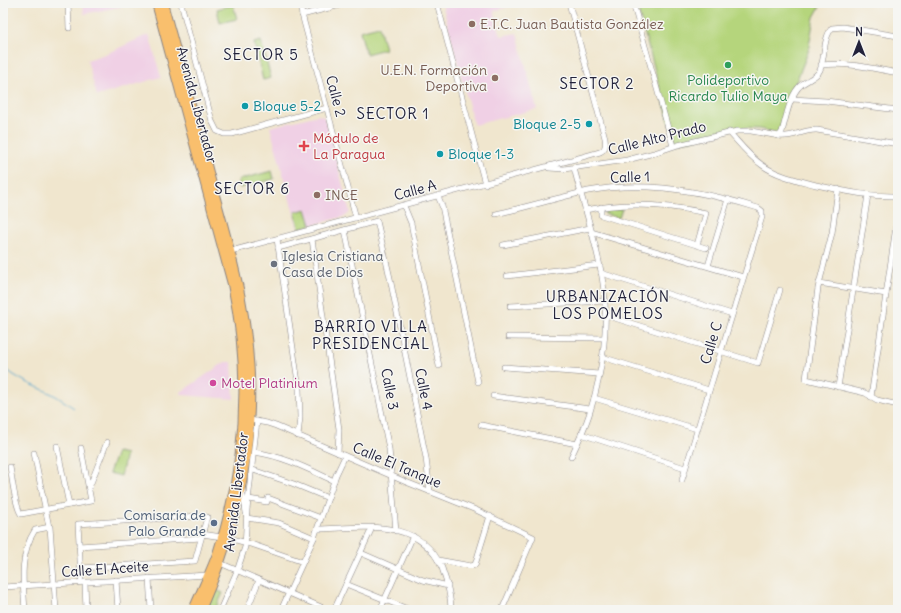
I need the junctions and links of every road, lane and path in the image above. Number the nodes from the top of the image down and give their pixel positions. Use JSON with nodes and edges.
{"nodes":[{"id":1,"x":68,"y":3,"type":"edge"},
{"id":2,"x":156,"y":3,"type":"edge"},
{"id":3,"x":163,"y":3,"type":"edge"},
{"id":4,"x":181,"y":3,"type":"edge"},
{"id":5,"x":299,"y":3,"type":"edge"},
{"id":6,"x":348,"y":3,"type":"edge"},
{"id":7,"x":437,"y":3,"type":"edge"},
{"id":8,"x":569,"y":3,"type":"edge"},
{"id":9,"x":633,"y":3,"type":"edge"},
{"id":10,"x":302,"y":15,"type":"junction"},
{"id":11,"x":69,"y":28,"type":"dead end"},
{"id":12,"x":898,"y":36,"type":"edge"},
{"id":13,"x":821,"y":65,"type":"junction"},
{"id":14,"x":898,"y":73,"type":"edge"},
{"id":15,"x":792,"y":99,"type":"junction"},
{"id":16,"x":327,"y":108,"type":"junction"},
{"id":17,"x":898,"y":110,"type":"edge"},
{"id":18,"x":730,"y":132,"type":"junction"},
{"id":19,"x":778,"y":136,"type":"junction"},
{"id":20,"x":898,"y":144,"type":"edge"},
{"id":21,"x":673,"y":146,"type":"junction"},
{"id":22,"x":544,"y":168,"type":"junction"},
{"id":23,"x":574,"y":168,"type":"junction"},
{"id":24,"x":485,"y":184,"type":"junction"},
{"id":25,"x":838,"y":190,"type":"junction"},
{"id":26,"x":580,"y":193,"type":"junction"},
{"id":27,"x":868,"y":195,"type":"junction"},
{"id":28,"x":438,"y":196,"type":"junction"},
{"id":29,"x":898,"y":196,"type":"edge"},
{"id":30,"x":728,"y":199,"type":"junction"},
{"id":31,"x":404,"y":206,"type":"junction"},
{"id":32,"x":601,"y":207,"type":"junction"},
{"id":33,"x":584,"y":210,"type":"junction"},
{"id":34,"x":898,"y":212,"type":"edge"},
{"id":35,"x":762,"y":213,"type":"joint"},
{"id":36,"x":496,"y":214,"type":"dead end"},
{"id":37,"x":358,"y":218,"type":"junction"},
{"id":38,"x":330,"y":225,"type":"junction"},
{"id":39,"x":362,"y":225,"type":"junction"},
{"id":40,"x":345,"y":230,"type":"junction"},
{"id":41,"x":590,"y":230,"type":"junction"},
{"id":42,"x":333,"y":233,"type":"junction"},
{"id":43,"x":277,"y":239,"type":"junction"},
{"id":44,"x":312,"y":239,"type":"junction"},
{"id":45,"x":503,"y":245,"type":"dead end"},
{"id":46,"x":696,"y":245,"type":"junction"},
{"id":47,"x":278,"y":248,"type":"junction"},
{"id":48,"x":706,"y":248,"type":"dead end"},
{"id":49,"x":227,"y":252,"type":"junction"},
{"id":50,"x":599,"y":265,"type":"junction"},
{"id":51,"x":708,"y":266,"type":"junction"},
{"id":52,"x":601,"y":273,"type":"junction"},
{"id":53,"x":507,"y":276,"type":"dead end"},
{"id":54,"x":743,"y":277,"type":"junction"},
{"id":55,"x":819,"y":283,"type":"junction"},
{"id":56,"x":853,"y":288,"type":"junction"},
{"id":57,"x":780,"y":290,"type":"dead end"},
{"id":58,"x":886,"y":294,"type":"junction"},
{"id":59,"x":605,"y":301,"type":"junction"},
{"id":60,"x":510,"y":306,"type":"dead end"},
{"id":61,"x":732,"y":314,"type":"junction"},
{"id":62,"x":605,"y":315,"type":"junction"},
{"id":63,"x":508,"y":337,"type":"dead end"},
{"id":64,"x":604,"y":338,"type":"junction"},
{"id":65,"x":721,"y":351,"type":"junction"},
{"id":66,"x":602,"y":357,"type":"junction"},
{"id":67,"x":439,"y":366,"type":"dead end"},
{"id":68,"x":504,"y":367,"type":"dead end"},
{"id":69,"x":599,"y":374,"type":"junction"},
{"id":70,"x":478,"y":382,"type":"dead end"},
{"id":71,"x":838,"y":387,"type":"junction"},
{"id":72,"x":709,"y":390,"type":"junction"},
{"id":73,"x":493,"y":396,"type":"dead end"},
{"id":74,"x":870,"y":397,"type":"junction"},
{"id":75,"x":594,"y":398,"type":"junction"},
{"id":76,"x":898,"y":405,"type":"edge"},
{"id":77,"x":590,"y":409,"type":"junction"},
{"id":78,"x":254,"y":420,"type":"junction"},
{"id":79,"x":481,"y":425,"type":"dead end"},
{"id":80,"x":697,"y":429,"type":"junction"},
{"id":81,"x":581,"y":434,"type":"junction"},
{"id":82,"x":298,"y":436,"type":"junction"},
{"id":83,"x":107,"y":442,"type":"dead end"},
{"id":84,"x":576,"y":444,"type":"junction"},
{"id":85,"x":57,"y":446,"type":"dead end"},
{"id":86,"x":81,"y":448,"type":"dead end"},
{"id":87,"x":254,"y":452,"type":"junction"},
{"id":88,"x":34,"y":453,"type":"dead end"},
{"id":89,"x":338,"y":453,"type":"junction"},
{"id":90,"x":344,"y":456,"type":"junction"},
{"id":91,"x":571,"y":458,"type":"dead end"},
{"id":92,"x":10,"y":467,"type":"dead end"},
{"id":93,"x":685,"y":468,"type":"junction"},
{"id":94,"x":252,"y":470,"type":"junction"},
{"id":95,"x":392,"y":476,"type":"junction"},
{"id":96,"x":682,"y":480,"type":"dead end"},
{"id":97,"x":334,"y":481,"type":"junction"},
{"id":98,"x":241,"y":488,"type":"junction"},
{"id":99,"x":89,"y":489,"type":"junction"},
{"id":100,"x":430,"y":492,"type":"junction"},
{"id":101,"x":328,"y":498,"type":"junction"},
{"id":102,"x":249,"y":499,"type":"junction"},
{"id":103,"x":69,"y":505,"type":"junction"},
{"id":104,"x":45,"y":510,"type":"junction"},
{"id":105,"x":490,"y":516,"type":"junction"},
{"id":106,"x":247,"y":518,"type":"junction"},
{"id":107,"x":321,"y":518,"type":"junction"},
{"id":108,"x":50,"y":527,"type":"junction"},
{"id":109,"x":372,"y":528,"type":"junction"},
{"id":110,"x":318,"y":529,"type":"junction"},
{"id":111,"x":396,"y":531,"type":"junction"},
{"id":112,"x":202,"y":536,"type":"junction"},
{"id":113,"x":413,"y":536,"type":"junction"},
{"id":114,"x":225,"y":538,"type":"junction"},
{"id":115,"x":314,"y":538,"type":"junction"},
{"id":116,"x":246,"y":543,"type":"junction"},
{"id":117,"x":79,"y":546,"type":"junction"},
{"id":118,"x":361,"y":553,"type":"junction"},
{"id":119,"x":438,"y":560,"type":"junction"},
{"id":120,"x":303,"y":562,"type":"junction"},
{"id":121,"x":220,"y":563,"type":"junction"},
{"id":122,"x":81,"y":568,"type":"junction"},
{"id":123,"x":398,"y":569,"type":"junction"},
{"id":124,"x":237,"y":570,"type":"junction"},
{"id":125,"x":208,"y":575,"type":"junction"},
{"id":126,"x":149,"y":578,"type":"junction"},
{"id":127,"x":83,"y":580,"type":"junction"},
{"id":128,"x":116,"y":580,"type":"junction"},
{"id":129,"x":259,"y":580,"type":"junction"},
{"id":130,"x":54,"y":584,"type":"junction"},
{"id":131,"x":346,"y":584,"type":"junction"},
{"id":132,"x":23,"y":586,"type":"junction"},
{"id":133,"x":448,"y":586,"type":"junction"},
{"id":134,"x":3,"y":587,"type":"edge"},
{"id":135,"x":288,"y":593,"type":"junction"},
{"id":136,"x":384,"y":600,"type":"junction"},
{"id":137,"x":25,"y":610,"type":"edge"},
{"id":138,"x":56,"y":610,"type":"edge"},
{"id":139,"x":86,"y":610,"type":"edge"},
{"id":140,"x":118,"y":610,"type":"edge"},
{"id":141,"x":151,"y":610,"type":"edge"},
{"id":142,"x":193,"y":610,"type":"edge"},
{"id":143,"x":201,"y":610,"type":"edge"},
{"id":144,"x":220,"y":610,"type":"edge"},
{"id":145,"x":247,"y":610,"type":"edge"},
{"id":146,"x":281,"y":610,"type":"edge"},
{"id":147,"x":328,"y":610,"type":"edge"},
{"id":148,"x":334,"y":610,"type":"edge"},
{"id":149,"x":380,"y":610,"type":"edge"},
{"id":150,"x":410,"y":610,"type":"edge"},
{"id":151,"x":451,"y":610,"type":"edge"},
{"id":152,"x":502,"y":610,"type":"edge"}],
"edges":[{"from":1,"to":11,"type":"street"},
{"from":2,"to":49,"type":"main road","name":"Avenida Libertador"},
{"from":3,"to":49,"type":"main road","name":"Avenida Libertador"},
{"from":4,"to":16,"type":"street"},
{"from":5,"to":10,"type":"street","name":"Calle 2"},
{"from":6,"to":10,"type":"street"},
{"from":7,"to":24,"type":"street"},
{"from":8,"to":22,"type":"street","name":"Calle A"},
{"from":9,"to":21,"type":"street"},
{"from":10,"to":16,"type":"street","name":"Calle 2"},
{"from":12,"to":13,"type":"street"},
{"from":13,"to":14,"type":"street"},
{"from":13,"to":15,"type":"street"},
{"from":15,"to":17,"type":"street"},
{"from":15,"to":19,"type":"street"},
{"from":16,"to":37,"type":"street","name":"Calle 2"},
{"from":18,"to":19,"type":"street","name":"Calle Alto Prado"},
{"from":18,"to":21,"type":"street","name":"Calle Alto Prado"},
{"from":18,"to":25,"type":"street"},
{"from":19,"to":20,"type":"street"},
{"from":21,"to":23,"type":"street","name":"Calle Alto Prado"},
{"from":22,"to":23,"type":"street","name":"Calle Alto Prado"},
{"from":22,"to":24,"type":"street","name":"Calle A"},
{"from":23,"to":26,"type":"street"},
{"from":24,"to":28,"type":"street","name":"Calle A"},
{"from":25,"to":27,"type":"street"},
{"from":25,"to":55,"type":"street"},
{"from":26,"to":30,"type":"street","name":"Calle 1"},
{"from":26,"to":33,"type":"street"},
{"from":26,"to":36,"type":"street","name":"Calle 1"},
{"from":27,"to":29,"type":"street"},
{"from":27,"to":56,"type":"street"},
{"from":28,"to":31,"type":"street","name":"Calle A"},
{"from":28,"to":70,"type":"street"},
{"from":30,"to":35,"type":"street","name":"Calle 1"},
{"from":30,"to":51,"type":"street"},
{"from":31,"to":37,"type":"street","name":"Calle A"},
{"from":31,"to":67,"type":"street"},
{"from":32,"to":33,"type":"street"},
{"from":32,"to":46,"type":"street"},
{"from":32,"to":46,"type":"street"},
{"from":33,"to":41,"type":"street"},
{"from":34,"to":58,"type":"street"},
{"from":35,"to":54,"type":"street","name":"Calle C"},
{"from":37,"to":38,"type":"street","name":"Calle A"},
{"from":37,"to":39,"type":"street","name":"Calle 2"},
{"from":38,"to":42,"type":"street"},
{"from":38,"to":43,"type":"street","name":"Calle A"},
{"from":39,"to":40,"type":"street"},
{"from":39,"to":100,"type":"street","name":"Calle 4"},
{"from":40,"to":42,"type":"street"},
{"from":40,"to":95,"type":"street","name":"Calle 3"},
{"from":41,"to":45,"type":"street"},
{"from":41,"to":50,"type":"street"},
{"from":41,"to":51,"type":"street"},
{"from":42,"to":44,"type":"street"},
{"from":43,"to":47,"type":"street"},
{"from":43,"to":49,"type":"street","name":"Calle A"},
{"from":44,"to":47,"type":"street"},
{"from":44,"to":89,"type":"street"},
{"from":46,"to":48,"type":"street"},
{"from":47,"to":82,"type":"street"},
{"from":49,"to":78,"type":"main road","name":"Avenida Libertador"},
{"from":49,"to":114,"type":"main road","name":"Avenida Libertador"},
{"from":50,"to":52,"type":"street"},
{"from":50,"to":53,"type":"street"},
{"from":51,"to":54,"type":"street"},
{"from":52,"to":59,"type":"street"},
{"from":52,"to":61,"type":"street"},
{"from":54,"to":61,"type":"street","name":"Calle C"},
{"from":55,"to":56,"type":"street"},
{"from":55,"to":71,"type":"street"},
{"from":56,"to":58,"type":"street"},
{"from":56,"to":71,"type":"street"},
{"from":57,"to":65,"type":"street"},
{"from":58,"to":74,"type":"street"},
{"from":59,"to":60,"type":"street"},
{"from":59,"to":62,"type":"street"},
{"from":61,"to":65,"type":"street","name":"Calle C"},
{"from":62,"to":64,"type":"street"},
{"from":62,"to":65,"type":"street"},
{"from":63,"to":64,"type":"street"},
{"from":64,"to":66,"type":"street"},
{"from":65,"to":72,"type":"street","name":"Calle C"},
{"from":66,"to":69,"type":"street"},
{"from":66,"to":72,"type":"street"},
{"from":68,"to":69,"type":"street"},
{"from":69,"to":75,"type":"street"},
{"from":71,"to":74,"type":"street"},
{"from":72,"to":80,"type":"street","name":"Calle C"},
{"from":73,"to":77,"type":"street"},
{"from":74,"to":76,"type":"street"},
{"from":75,"to":77,"type":"street"},
{"from":75,"to":80,"type":"street"},
{"from":77,"to":81,"type":"street"},
{"from":78,"to":82,"type":"street","name":"Calle El Tanque"},
{"from":78,"to":87,"type":"street","name":"Avenida Libertador"},
{"from":78,"to":98,"type":"main road","name":"Avenida Libertador"},
{"from":79,"to":84,"type":"street"},
{"from":80,"to":93,"type":"street","name":"Calle C"},
{"from":81,"to":84,"type":"street"},
{"from":81,"to":93,"type":"street"},
{"from":82,"to":89,"type":"street","name":"Calle El Tanque"},
{"from":83,"to":99,"type":"street"},
{"from":84,"to":91,"type":"street"},
{"from":85,"to":103,"type":"street"},
{"from":86,"to":99,"type":"street"},
{"from":87,"to":94,"type":"street","name":"Avenida Libertador"},
{"from":87,"to":97,"type":"street"},
{"from":88,"to":104,"type":"street"},
{"from":89,"to":90,"type":"street","name":"Calle El Tanque"},
{"from":90,"to":95,"type":"street","name":"Calle El Tanque"},
{"from":90,"to":97,"type":"street"},
{"from":92,"to":104,"type":"street"},
{"from":93,"to":96,"type":"street","name":"Calle C"},
{"from":94,"to":101,"type":"street"},
{"from":94,"to":102,"type":"street","name":"Avenida Libertador"},
{"from":95,"to":100,"type":"street","name":"Calle El Tanque"},
{"from":95,"to":111,"type":"street","name":"Calle 3"},
{"from":97,"to":101,"type":"street"},
{"from":98,"to":106,"type":"street"},
{"from":98,"to":114,"type":"main road","name":"Avenida Libertador"},
{"from":99,"to":103,"type":"street"},
{"from":100,"to":105,"type":"street","name":"Calle El Tanque"},
{"from":101,"to":107,"type":"street"},
{"from":102,"to":106,"type":"street","name":"Avenida Libertador"},
{"from":102,"to":107,"type":"street"},
{"from":103,"to":104,"type":"street"},
{"from":104,"to":108,"type":"street"},
{"from":105,"to":119,"type":"street"},
{"from":105,"to":152,"type":"street","name":"Calle El Tanque"},
{"from":106,"to":115,"type":"street"},
{"from":106,"to":116,"type":"street","name":"Avenida Libertador"},
{"from":107,"to":110,"type":"street"},
{"from":108,"to":130,"type":"street"},
{"from":108,"to":132,"type":"street"},
{"from":109,"to":110,"type":"street"},
{"from":109,"to":111,"type":"street"},
{"from":109,"to":118,"type":"street"},
{"from":110,"to":115,"type":"street"},
{"from":111,"to":113,"type":"street"},
{"from":112,"to":114,"type":"street"},
{"from":112,"to":117,"type":"street"},
{"from":112,"to":117,"type":"street"},
{"from":112,"to":122,"type":"street"},
{"from":113,"to":119,"type":"street"},
{"from":113,"to":123,"type":"street"},
{"from":114,"to":116,"type":"street"},
{"from":114,"to":121,"type":"main road","name":"Avenida Libertador"},
{"from":114,"to":125,"type":"main road","name":"Avenida Libertador"},
{"from":115,"to":120,"type":"street"},
{"from":116,"to":120,"type":"street"},
{"from":116,"to":124,"type":"street","name":"Avenida Libertador"},
{"from":117,"to":122,"type":"street"},
{"from":118,"to":123,"type":"street"},
{"from":118,"to":131,"type":"street"},
{"from":119,"to":133,"type":"street"},
{"from":120,"to":135,"type":"street"},
{"from":121,"to":124,"type":"street"},
{"from":121,"to":143,"type":"main road","name":"Avenida Libertador"},
{"from":122,"to":127,"type":"street"},
{"from":123,"to":133,"type":"street"},
{"from":123,"to":136,"type":"street"},
{"from":124,"to":129,"type":"street"},
{"from":124,"to":144,"type":"street","name":"Avenida Libertador"},
{"from":125,"to":126,"type":"street","name":"Calle El Aceite"},
{"from":125,"to":142,"type":"main road","name":"Avenida Libertador"},
{"from":126,"to":128,"type":"street","name":"Calle El Aceite"},
{"from":126,"to":141,"type":"street"},
{"from":127,"to":128,"type":"street","name":"Calle El Aceite"},
{"from":127,"to":130,"type":"street","name":"Calle El Aceite"},
{"from":127,"to":139,"type":"street"},
{"from":128,"to":140,"type":"street"},
{"from":129,"to":135,"type":"street"},
{"from":129,"to":145,"type":"street"},
{"from":130,"to":132,"type":"street","name":"Calle El Aceite"},
{"from":130,"to":138,"type":"street"},
{"from":131,"to":136,"type":"street"},
{"from":131,"to":148,"type":"street"},
{"from":132,"to":134,"type":"street","name":"Calle El Aceite"},
{"from":132,"to":137,"type":"street"},
{"from":133,"to":151,"type":"street"},
{"from":135,"to":146,"type":"street"},
{"from":135,"to":147,"type":"street"},
{"from":136,"to":149,"type":"street"},
{"from":136,"to":150,"type":"street"}]}
